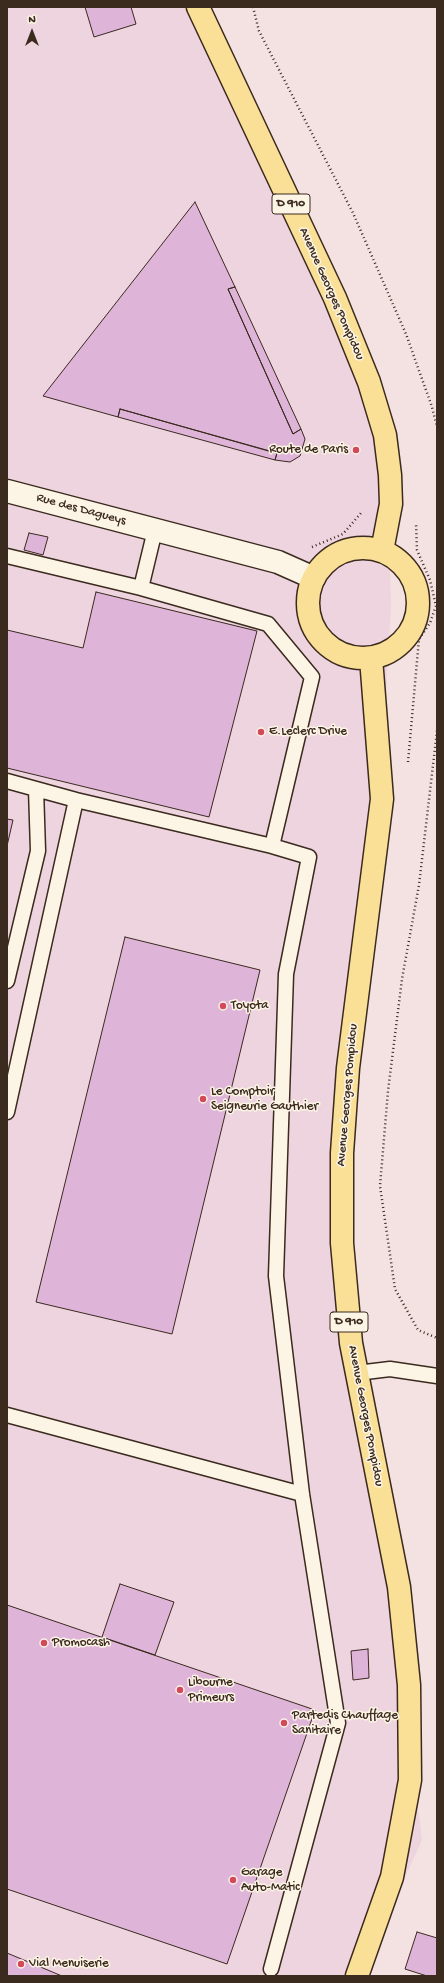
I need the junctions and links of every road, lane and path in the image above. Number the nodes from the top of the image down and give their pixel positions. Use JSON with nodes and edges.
{"nodes":[{"id":1,"x":198,"y":7,"type":"edge"},
{"id":2,"x":253,"y":7,"type":"edge"},
{"id":3,"x":437,"y":427,"type":"edge"},
{"id":4,"x":7,"y":491,"type":"edge"},
{"id":5,"x":363,"y":510,"type":"dead end"},
{"id":6,"x":155,"y":530,"type":"junction"},
{"id":7,"x":382,"y":551,"type":"junction"},
{"id":8,"x":7,"y":556,"type":"edge"},
{"id":9,"x":278,"y":562,"type":"junction"},
{"id":10,"x":314,"y":578,"type":"junction"},
{"id":11,"x":141,"y":588,"type":"junction"},
{"id":12,"x":419,"y":640,"type":"dead end"},
{"id":13,"x":371,"y":658,"type":"junction"},
{"id":14,"x":437,"y":731,"type":"edge"},
{"id":15,"x":407,"y":769,"type":"dead end"},
{"id":16,"x":7,"y":781,"type":"edge"},
{"id":17,"x":36,"y":789,"type":"junction"},
{"id":18,"x":76,"y":800,"type":"junction"},
{"id":19,"x":272,"y":846,"type":"junction"},
{"id":20,"x":7,"y":981,"type":"edge"},
{"id":21,"x":7,"y":1112,"type":"edge"},
{"id":22,"x":437,"y":1338,"type":"edge"},
{"id":23,"x":357,"y":1373,"type":"junction"},
{"id":24,"x":437,"y":1376,"type":"edge"},
{"id":25,"x":7,"y":1415,"type":"edge"},
{"id":26,"x":302,"y":1494,"type":"junction"},
{"id":27,"x":271,"y":1969,"type":"dead end"},
{"id":28,"x":357,"y":1976,"type":"edge"}],
"edges":[{"from":1,"to":7,"type":"main road","name":"Avenue Georges Pompidou","number":"D 910"},
{"from":2,"to":3,"type":"path"},
{"from":4,"to":6,"type":"street","name":"Rue des Dagueys"},
{"from":5,"to":9,"type":"path"},
{"from":6,"to":9,"type":"street","name":"Rue des Dagueys"},
{"from":6,"to":11,"type":"lane"},
{"from":7,"to":10,"type":"main road"},
{"from":7,"to":13,"type":"main road"},
{"from":8,"to":11,"type":"lane"},
{"from":9,"to":10,"type":"street","name":"Rue des Dagueys"},
{"from":10,"to":13,"type":"main road"},
{"from":11,"to":19,"type":"lane"},
{"from":12,"to":15,"type":"path"},
{"from":13,"to":23,"type":"main road","name":"Avenue Georges Pompidou","number":"D 910"},
{"from":14,"to":22,"type":"path"},
{"from":16,"to":17,"type":"lane"},
{"from":17,"to":18,"type":"lane"},
{"from":17,"to":20,"type":"lane"},
{"from":18,"to":19,"type":"lane"},
{"from":18,"to":21,"type":"lane"},
{"from":19,"to":26,"type":"lane"},
{"from":23,"to":24,"type":"lane"},
{"from":23,"to":28,"type":"main road","name":"Avenue Georges Pompidou","number":"D 910"},
{"from":25,"to":26,"type":"lane"},
{"from":26,"to":27,"type":"lane"}]}
